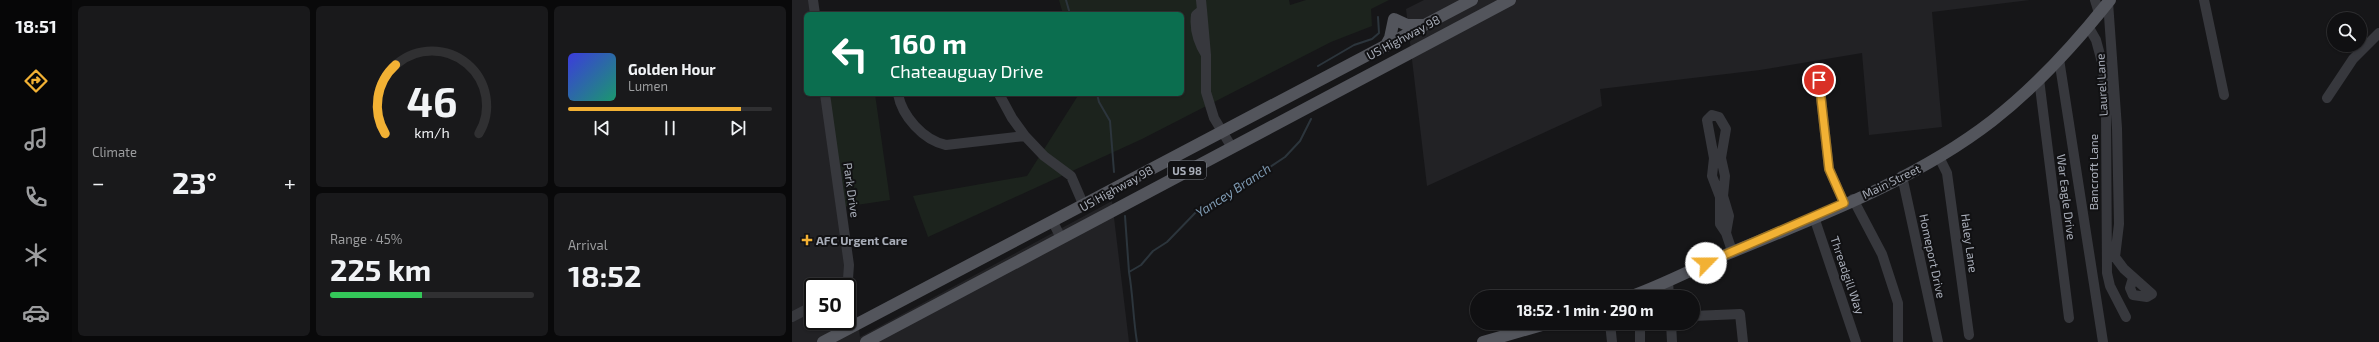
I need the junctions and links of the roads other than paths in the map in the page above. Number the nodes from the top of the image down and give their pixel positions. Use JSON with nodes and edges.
{"nodes":[{"id":1,"x":813,"y":0,"type":"edge"},
{"id":2,"x":1201,"y":0,"type":"edge"},
{"id":3,"x":1472,"y":0,"type":"edge"},
{"id":4,"x":1510,"y":0,"type":"edge"},
{"id":5,"x":2094,"y":0,"type":"edge"},
{"id":6,"x":2204,"y":0,"type":"edge"},
{"id":7,"x":2109,"y":1,"type":"edge"},
{"id":8,"x":814,"y":12,"type":"edge"},
{"id":9,"x":2099,"y":12,"type":"junction"},
{"id":10,"x":1426,"y":25,"type":"junction"},
{"id":11,"x":2088,"y":26,"type":"junction"},
{"id":12,"x":2379,"y":33,"type":"edge"},
{"id":13,"x":1385,"y":47,"type":"junction"},
{"id":14,"x":2059,"y":59,"type":"junction"},
{"id":15,"x":2039,"y":79,"type":"junction"},
{"id":16,"x":1819,"y":80,"type":"dead end"},
{"id":17,"x":2224,"y":95,"type":"dead end"},
{"id":18,"x":826,"y":96,"type":"edge"},
{"id":19,"x":898,"y":96,"type":"edge"},
{"id":20,"x":1000,"y":96,"type":"edge"},
{"id":21,"x":2328,"y":98,"type":"dead end"},
{"id":22,"x":1223,"y":131,"type":"junction"},
{"id":23,"x":1026,"y":136,"type":"junction"},
{"id":24,"x":1231,"y":146,"type":"junction"},
{"id":25,"x":1939,"y":157,"type":"junction"},
{"id":26,"x":1718,"y":158,"type":"dead end"},
{"id":27,"x":1902,"y":176,"type":"junction"},
{"id":28,"x":1849,"y":201,"type":"junction"},
{"id":29,"x":1084,"y":206,"type":"junction"},
{"id":30,"x":1814,"y":217,"type":"junction"},
{"id":31,"x":1053,"y":222,"type":"junction"},
{"id":32,"x":1061,"y":238,"type":"junction"},
{"id":33,"x":1732,"y":251,"type":"junction"},
{"id":34,"x":848,"y":278,"type":"edge"},
{"id":35,"x":2133,"y":278,"type":"dead end"},
{"id":36,"x":1668,"y":281,"type":"junction"},
{"id":37,"x":1649,"y":290,"type":"edge"},
{"id":38,"x":1669,"y":290,"type":"edge"},
{"id":39,"x":804,"y":311,"type":"edge"},
{"id":40,"x":1700,"y":316,"type":"edge"},
{"id":41,"x":792,"y":317,"type":"edge"},
{"id":42,"x":2126,"y":317,"type":"dead end"},
{"id":43,"x":2069,"y":318,"type":"dead end"},
{"id":44,"x":1525,"y":330,"type":"edge"},
{"id":45,"x":1611,"y":330,"type":"edge"},
{"id":46,"x":1640,"y":330,"type":"edge"},
{"id":47,"x":1671,"y":330,"type":"edge"},
{"id":48,"x":1969,"y":335,"type":"dead end"},
{"id":49,"x":823,"y":342,"type":"edge"},
{"id":50,"x":866,"y":342,"type":"edge"},
{"id":51,"x":1483,"y":342,"type":"edge"},
{"id":52,"x":1612,"y":342,"type":"edge"},
{"id":53,"x":1640,"y":342,"type":"edge"},
{"id":54,"x":1672,"y":342,"type":"edge"},
{"id":55,"x":1743,"y":342,"type":"edge"},
{"id":56,"x":1856,"y":342,"type":"edge"},
{"id":57,"x":1898,"y":342,"type":"edge"},
{"id":58,"x":1938,"y":342,"type":"edge"},
{"id":59,"x":2103,"y":342,"type":"edge"}],
"edges":[{"from":1,"to":8,"type":"street"},
{"from":2,"to":22,"type":"street"},
{"from":3,"to":10,"type":"main road","name":"US Highway 98","number":"US 98"},
{"from":4,"to":24,"type":"main road","name":"US Highway 98","number":"US 98"},
{"from":5,"to":9,"type":"street"},
{"from":6,"to":17,"type":"street"},
{"from":7,"to":9,"type":"main road","name":"Main Street"},
{"from":7,"to":35,"type":"street","name":"Laurel Lane"},
{"from":9,"to":11,"type":"main road","name":"Main Street"},
{"from":10,"to":13,"type":"main road","name":"US Highway 98","number":"US 98"},
{"from":10,"to":13,"type":"main road"},
{"from":11,"to":14,"type":"main road","name":"Main Street"},
{"from":11,"to":42,"type":"street","name":"Bancroft Lane"},
{"from":12,"to":21,"type":"street"},
{"from":13,"to":22,"type":"main road","name":"US Highway 98","number":"US 98"},
{"from":14,"to":15,"type":"main road","name":"Main Street"},
{"from":14,"to":59,"type":"street"},
{"from":15,"to":25,"type":"main road","name":"Main Street"},
{"from":15,"to":43,"type":"street","name":"War Eagle Drive"},
{"from":16,"to":28,"type":"street"},
{"from":18,"to":34,"type":"street","name":"Park Drive"},
{"from":19,"to":23,"type":"street"},
{"from":20,"to":23,"type":"street"},
{"from":22,"to":24,"type":"street"},
{"from":22,"to":29,"type":"main road","name":"US Highway 98","number":"US 98"},
{"from":23,"to":29,"type":"street"},
{"from":24,"to":32,"type":"main road","name":"US Highway 98","number":"US 98"},
{"from":25,"to":27,"type":"main road","name":"Main Street"},
{"from":25,"to":48,"type":"street","name":"Haley Lane"},
{"from":26,"to":33,"type":"street"},
{"from":27,"to":28,"type":"main road","name":"Main Street"},
{"from":27,"to":58,"type":"street","name":"Homeport Drive"},
{"from":28,"to":30,"type":"main road","name":"Main Street"},
{"from":28,"to":57,"type":"street"},
{"from":29,"to":31,"type":"main road","name":"US Highway 98","number":"US 98"},
{"from":30,"to":33,"type":"main road","name":"Main Street"},
{"from":30,"to":56,"type":"street","name":"Threadgill Way"},
{"from":31,"to":32,"type":"street"},
{"from":31,"to":49,"type":"main road","name":"US Highway 98","number":"US 98"},
{"from":32,"to":50,"type":"main road","name":"US Highway 98","number":"US 98"},
{"from":33,"to":36,"type":"main road","name":"Main Street"},
{"from":36,"to":37,"type":"main road","name":"Main Street"},
{"from":36,"to":38,"type":"street"},
{"from":39,"to":41,"type":"street"},
{"from":40,"to":55,"type":"street"},
{"from":44,"to":51,"type":"main road"},
{"from":45,"to":52,"type":"street"},
{"from":46,"to":53,"type":"street"},
{"from":47,"to":54,"type":"street"}]}
